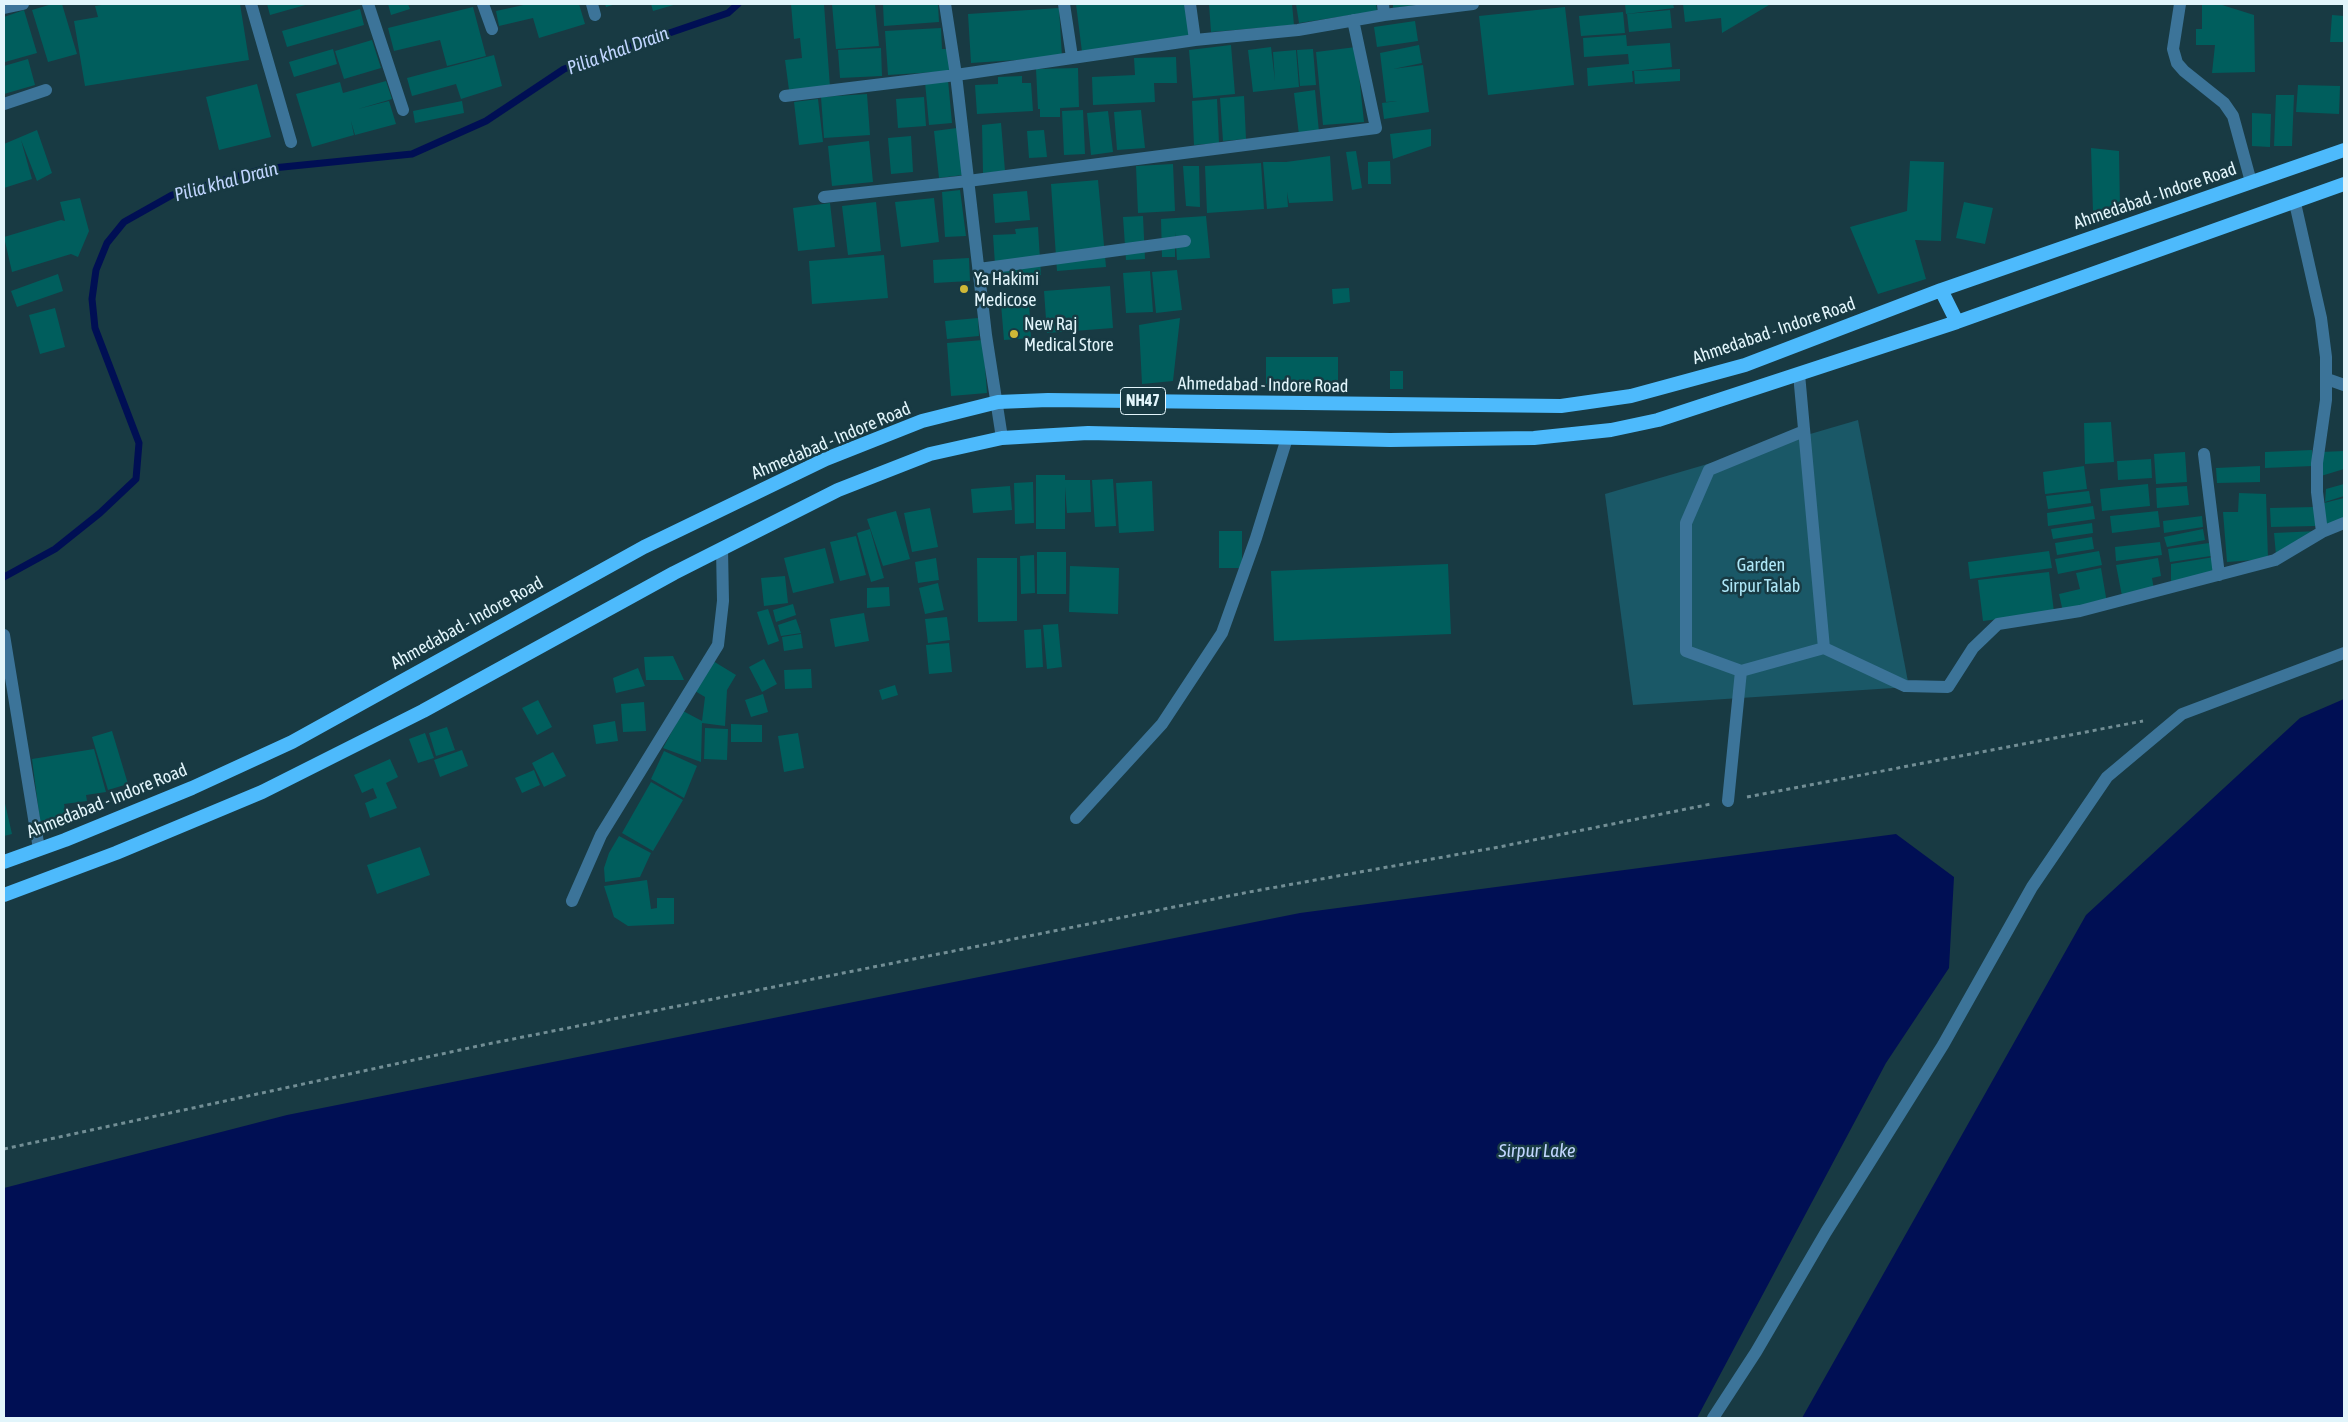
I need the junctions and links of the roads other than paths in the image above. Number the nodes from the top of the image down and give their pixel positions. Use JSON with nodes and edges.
{"nodes":[{"id":1,"x":22,"y":4,"type":"edge"},
{"id":2,"x":251,"y":4,"type":"edge"},
{"id":3,"x":368,"y":4,"type":"edge"},
{"id":4,"x":483,"y":4,"type":"edge"},
{"id":5,"x":945,"y":4,"type":"edge"},
{"id":6,"x":1064,"y":4,"type":"edge"},
{"id":7,"x":1190,"y":4,"type":"edge"},
{"id":8,"x":1473,"y":4,"type":"edge"},
{"id":9,"x":2180,"y":4,"type":"edge"},
{"id":10,"x":4,"y":8,"type":"edge"},
{"id":11,"x":1384,"y":9,"type":"edge"},
{"id":12,"x":1353,"y":20,"type":"junction"},
{"id":13,"x":492,"y":29,"type":"dead end"},
{"id":14,"x":1195,"y":40,"type":"junction"},
{"id":15,"x":1072,"y":57,"type":"junction"},
{"id":16,"x":956,"y":75,"type":"junction"},
{"id":17,"x":46,"y":90,"type":"dead end"},
{"id":18,"x":785,"y":96,"type":"dead end"},
{"id":19,"x":4,"y":104,"type":"edge"},
{"id":20,"x":403,"y":110,"type":"dead end"},
{"id":21,"x":291,"y":142,"type":"dead end"},
{"id":22,"x":2344,"y":150,"type":"edge"},
{"id":23,"x":968,"y":182,"type":"junction"},
{"id":24,"x":2251,"y":182,"type":"junction"},
{"id":25,"x":2344,"y":184,"type":"edge"},
{"id":26,"x":824,"y":197,"type":"dead end"},
{"id":27,"x":2295,"y":203,"type":"junction"},
{"id":28,"x":1185,"y":241,"type":"dead end"},
{"id":29,"x":979,"y":268,"type":"junction"},
{"id":30,"x":1941,"y":290,"type":"junction"},
{"id":31,"x":1957,"y":322,"type":"junction"},
{"id":32,"x":1799,"y":374,"type":"junction"},
{"id":33,"x":2328,"y":379,"type":"junction"},
{"id":34,"x":2344,"y":385,"type":"edge"},
{"id":35,"x":998,"y":402,"type":"junction"},
{"id":36,"x":1804,"y":431,"type":"junction"},
{"id":37,"x":1002,"y":438,"type":"junction"},
{"id":38,"x":1287,"y":438,"type":"junction"},
{"id":39,"x":2204,"y":454,"type":"dead end"},
{"id":40,"x":2344,"y":523,"type":"edge"},
{"id":41,"x":2322,"y":532,"type":"junction"},
{"id":42,"x":722,"y":549,"type":"junction"},
{"id":43,"x":2219,"y":574,"type":"junction"},
{"id":44,"x":4,"y":635,"type":"edge"},
{"id":45,"x":1824,"y":648,"type":"junction"},
{"id":46,"x":2344,"y":653,"type":"edge"},
{"id":47,"x":1741,"y":670,"type":"junction"},
{"id":48,"x":1728,"y":801,"type":"road end"},
{"id":49,"x":1076,"y":818,"type":"dead end"},
{"id":50,"x":39,"y":849,"type":"junction"},
{"id":51,"x":4,"y":862,"type":"edge"},
{"id":52,"x":4,"y":895,"type":"edge"},
{"id":53,"x":572,"y":901,"type":"dead end"},
{"id":54,"x":1713,"y":1418,"type":"edge"}],
"edges":[{"from":1,"to":10,"type":"street"},
{"from":2,"to":21,"type":"street"},
{"from":3,"to":20,"type":"street"},
{"from":4,"to":13,"type":"street"},
{"from":5,"to":16,"type":"street"},
{"from":6,"to":15,"type":"street"},
{"from":7,"to":14,"type":"street"},
{"from":8,"to":11,"type":"street"},
{"from":9,"to":24,"type":"street"},
{"from":11,"to":12,"type":"street"},
{"from":12,"to":14,"type":"street"},
{"from":12,"to":23,"type":"street"},
{"from":14,"to":15,"type":"street"},
{"from":15,"to":16,"type":"street"},
{"from":16,"to":18,"type":"street"},
{"from":16,"to":23,"type":"street"},
{"from":17,"to":19,"type":"street"},
{"from":22,"to":24,"type":"highway","name":"Ahmedabad - Indore Road","number":"NH47"},
{"from":23,"to":26,"type":"street"},
{"from":23,"to":29,"type":"street"},
{"from":24,"to":30,"type":"highway","name":"Ahmedabad - Indore Road","number":"NH47"},
{"from":25,"to":27,"type":"highway","number":"NH47"},
{"from":27,"to":31,"type":"highway","number":"NH47"},
{"from":27,"to":33,"type":"street"},
{"from":28,"to":29,"type":"street"},
{"from":29,"to":35,"type":"street"},
{"from":30,"to":31,"type":"highway"},
{"from":30,"to":35,"type":"highway","name":"Ahmedabad - Indore Road","number":"NH47"},
{"from":31,"to":32,"type":"highway","number":"NH47"},
{"from":32,"to":36,"type":"street"},
{"from":32,"to":38,"type":"highway","number":"NH47"},
{"from":33,"to":34,"type":"street"},
{"from":33,"to":41,"type":"street"},
{"from":35,"to":37,"type":"street"},
{"from":35,"to":50,"type":"highway","name":"Ahmedabad - Indore Road","number":"NH47"},
{"from":36,"to":45,"type":"street"},
{"from":36,"to":47,"type":"street"},
{"from":37,"to":38,"type":"highway","number":"NH47"},
{"from":37,"to":42,"type":"highway","number":"NH47"},
{"from":38,"to":49,"type":"street"},
{"from":39,"to":43,"type":"street"},
{"from":40,"to":41,"type":"street"},
{"from":41,"to":43,"type":"street"},
{"from":42,"to":52,"type":"highway","number":"NH47"},
{"from":42,"to":53,"type":"street"},
{"from":43,"to":45,"type":"street"},
{"from":44,"to":50,"type":"street"},
{"from":45,"to":47,"type":"street"},
{"from":46,"to":54,"type":"street"},
{"from":47,"to":48,"type":"street"},
{"from":50,"to":51,"type":"highway","name":"Ahmedabad - Indore Road","number":"NH47"}]}
